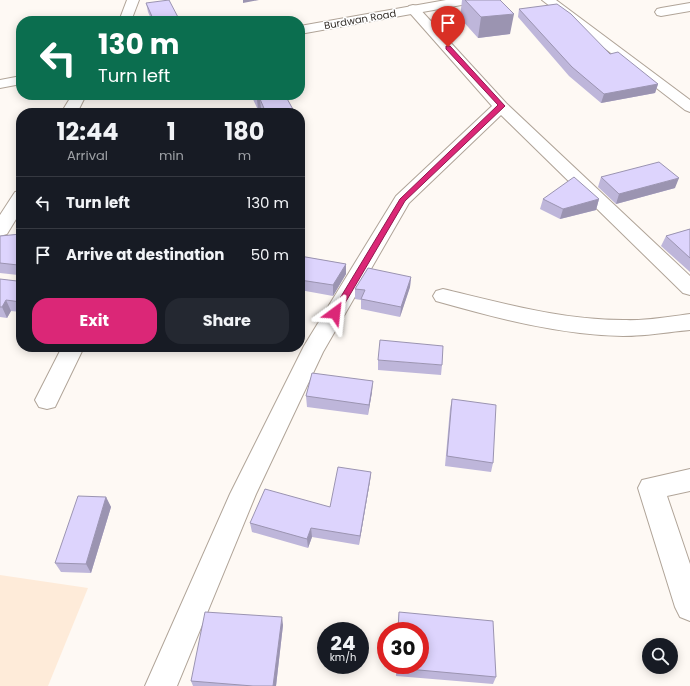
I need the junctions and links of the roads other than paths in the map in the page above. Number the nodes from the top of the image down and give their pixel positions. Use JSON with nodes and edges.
{"nodes":[{"id":1,"x":133,"y":0,"type":"edge"},
{"id":2,"x":467,"y":0,"type":"edge"},
{"id":3,"x":548,"y":0,"type":"edge"},
{"id":4,"x":414,"y":4,"type":"edge"},
{"id":5,"x":690,"y":7,"type":"edge"},
{"id":6,"x":661,"y":12,"type":"dead end"},
{"id":7,"x":127,"y":16,"type":"edge"},
{"id":8,"x":305,"y":20,"type":"edge"},
{"id":9,"x":305,"y":29,"type":"edge"},
{"id":10,"x":16,"y":71,"type":"edge"},
{"id":11,"x":0,"y":74,"type":"edge"},
{"id":12,"x":16,"y":81,"type":"edge"},
{"id":13,"x":0,"y":84,"type":"edge"},
{"id":14,"x":502,"y":106,"type":"junction"},
{"id":15,"x":690,"y":107,"type":"edge"},
{"id":16,"x":16,"y":214,"type":"edge"},
{"id":17,"x":0,"y":230,"type":"edge"},
{"id":18,"x":690,"y":288,"type":"edge"},
{"id":19,"x":443,"y":296,"type":"dead end"},
{"id":20,"x":690,"y":322,"type":"edge"},
{"id":21,"x":71,"y":352,"type":"edge"},
{"id":22,"x":47,"y":400,"type":"dead end"},
{"id":23,"x":690,"y":480,"type":"edge"},
{"id":24,"x":690,"y":607,"type":"edge"},
{"id":25,"x":161,"y":686,"type":"edge"}],
"edges":[{"from":1,"to":7,"type":"street"},
{"from":2,"to":4,"type":"street","name":"Burdwan Road"},
{"from":3,"to":15,"type":"street"},
{"from":4,"to":8,"type":"street","name":"Burdwan Road"},
{"from":4,"to":9,"type":"street","name":"Burdwan Road"},
{"from":4,"to":14,"type":"street"},
{"from":5,"to":6,"type":"street"},
{"from":10,"to":11,"type":"street"},
{"from":12,"to":13,"type":"street"},
{"from":14,"to":18,"type":"street"},
{"from":14,"to":25,"type":"street"},
{"from":16,"to":17,"type":"street"},
{"from":19,"to":20,"type":"street"},
{"from":21,"to":22,"type":"street"},
{"from":23,"to":24,"type":"street"}]}
